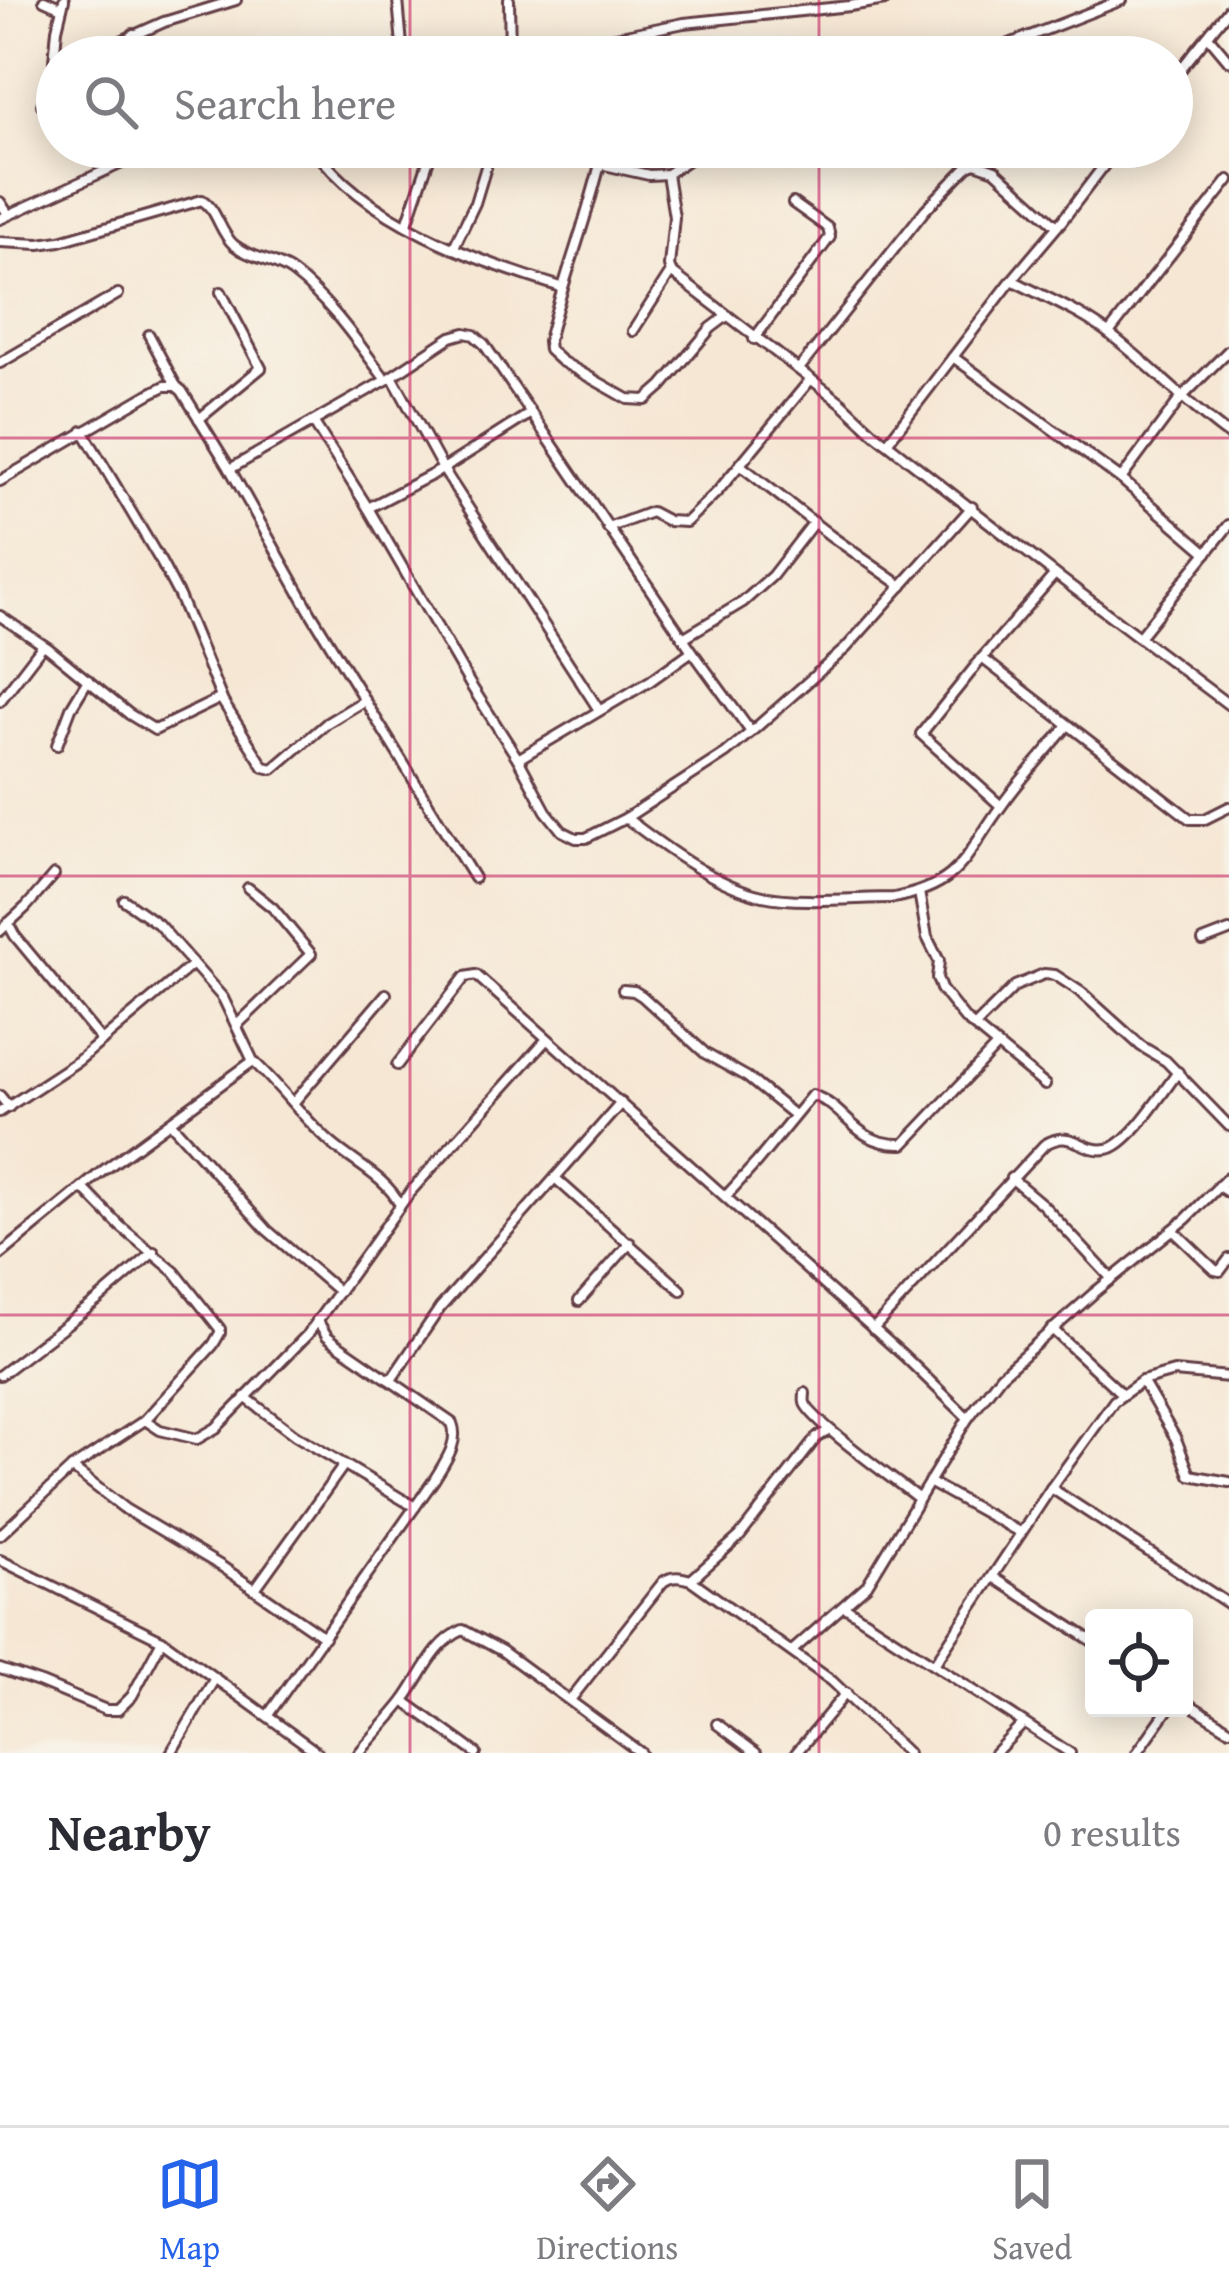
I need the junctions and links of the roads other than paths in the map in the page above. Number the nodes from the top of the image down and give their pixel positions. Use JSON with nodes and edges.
{"nodes":[{"id":1,"x":44,"y":0,"type":"edge"},
{"id":2,"x":398,"y":0,"type":"edge"},
{"id":3,"x":509,"y":0,"type":"edge"},
{"id":4,"x":751,"y":0,"type":"edge"},
{"id":5,"x":885,"y":0,"type":"edge"},
{"id":6,"x":1122,"y":0,"type":"edge"},
{"id":7,"x":230,"y":1,"type":"edge"},
{"id":8,"x":63,"y":4,"type":"edge"},
{"id":9,"x":1229,"y":9,"type":"edge"},
{"id":10,"x":755,"y":16,"type":"junction"},
{"id":11,"x":134,"y":34,"type":"joint"},
{"id":12,"x":58,"y":36,"type":"edge"},
{"id":13,"x":130,"y":36,"type":"edge"},
{"id":14,"x":402,"y":36,"type":"edge"},
{"id":15,"x":510,"y":36,"type":"edge"},
{"id":16,"x":620,"y":36,"type":"edge"},
{"id":17,"x":1030,"y":36,"type":"edge"},
{"id":18,"x":1208,"y":36,"type":"junction"},
{"id":19,"x":1193,"y":54,"type":"edge"},
{"id":20,"x":1229,"y":61,"type":"edge"},
{"id":21,"x":111,"y":168,"type":"edge"},
{"id":22,"x":327,"y":168,"type":"edge"},
{"id":23,"x":426,"y":168,"type":"edge"},
{"id":24,"x":486,"y":168,"type":"edge"},
{"id":25,"x":599,"y":168,"type":"edge"},
{"id":26,"x":618,"y":168,"type":"edge"},
{"id":27,"x":677,"y":168,"type":"edge"},
{"id":28,"x":966,"y":168,"type":"edge"},
{"id":29,"x":991,"y":168,"type":"edge"},
{"id":30,"x":1102,"y":168,"type":"edge"},
{"id":31,"x":667,"y":175,"type":"junction"},
{"id":32,"x":1229,"y":180,"type":"edge"},
{"id":33,"x":0,"y":202,"type":"edge"},
{"id":34,"x":793,"y":203,"type":"dead end"},
{"id":35,"x":4,"y":217,"type":"edge"},
{"id":36,"x":407,"y":224,"type":"junction"},
{"id":37,"x":1057,"y":226,"type":"junction"},
{"id":38,"x":0,"y":242,"type":"edge"},
{"id":39,"x":453,"y":249,"type":"junction"},
{"id":40,"x":671,"y":272,"type":"junction"},
{"id":41,"x":1012,"y":280,"type":"junction"},
{"id":42,"x":561,"y":287,"type":"junction"},
{"id":43,"x":221,"y":292,"type":"dead end"},
{"id":44,"x":118,"y":294,"type":"dead end"},
{"id":45,"x":727,"y":316,"type":"junction"},
{"id":46,"x":633,"y":331,"type":"dead end"},
{"id":47,"x":1109,"y":333,"type":"junction"},
{"id":48,"x":149,"y":335,"type":"dead end"},
{"id":49,"x":754,"y":338,"type":"junction"},
{"id":50,"x":1229,"y":350,"type":"edge"},
{"id":51,"x":953,"y":357,"type":"junction"},
{"id":52,"x":0,"y":363,"type":"edge"},
{"id":53,"x":799,"y":369,"type":"junction"},
{"id":54,"x":389,"y":378,"type":"junction"},
{"id":55,"x":811,"y":379,"type":"junction"},
{"id":56,"x":176,"y":386,"type":"junction"},
{"id":57,"x":1181,"y":398,"type":"junction"},
{"id":58,"x":531,"y":413,"type":"junction"},
{"id":59,"x":199,"y":418,"type":"junction"},
{"id":60,"x":314,"y":423,"type":"junction"},
{"id":61,"x":83,"y":431,"type":"junction"},
{"id":62,"x":1229,"y":435,"type":"edge"},
{"id":63,"x":887,"y":443,"type":"junction"},
{"id":64,"x":740,"y":465,"type":"junction"},
{"id":65,"x":230,"y":469,"type":"junction"},
{"id":66,"x":443,"y":469,"type":"junction"},
{"id":67,"x":1121,"y":479,"type":"junction"},
{"id":68,"x":0,"y":482,"type":"edge"},
{"id":69,"x":972,"y":507,"type":"junction"},
{"id":70,"x":368,"y":508,"type":"junction"},
{"id":71,"x":814,"y":522,"type":"junction"},
{"id":72,"x":1229,"y":525,"type":"edge"},
{"id":73,"x":608,"y":528,"type":"junction"},
{"id":74,"x":1207,"y":553,"type":"junction"},
{"id":75,"x":1055,"y":574,"type":"junction"},
{"id":76,"x":903,"y":586,"type":"junction"},
{"id":77,"x":0,"y":616,"type":"edge"},
{"id":78,"x":1139,"y":637,"type":"junction"},
{"id":79,"x":683,"y":638,"type":"junction"},
{"id":80,"x":43,"y":644,"type":"junction"},
{"id":81,"x":692,"y":651,"type":"junction"},
{"id":82,"x":982,"y":658,"type":"junction"},
{"id":83,"x":88,"y":680,"type":"junction"},
{"id":84,"x":221,"y":698,"type":"junction"},
{"id":85,"x":1227,"y":699,"type":"edge"},
{"id":86,"x":365,"y":700,"type":"junction"},
{"id":87,"x":0,"y":701,"type":"edge"},
{"id":88,"x":599,"y":710,"type":"junction"},
{"id":89,"x":1068,"y":725,"type":"junction"},
{"id":90,"x":751,"y":732,"type":"junction"},
{"id":91,"x":57,"y":745,"type":"dead end"},
{"id":92,"x":518,"y":759,"type":"junction"},
{"id":93,"x":1001,"y":806,"type":"junction"},
{"id":94,"x":1229,"y":807,"type":"edge"},
{"id":95,"x":626,"y":818,"type":"junction"},
{"id":96,"x":54,"y":875,"type":"dead end"},
{"id":97,"x":474,"y":878,"type":"dead end"},
{"id":98,"x":248,"y":888,"type":"dead end"},
{"id":99,"x":919,"y":892,"type":"junction"},
{"id":100,"x":124,"y":901,"type":"dead end"},
{"id":101,"x":4,"y":927,"type":"edge"},
{"id":102,"x":1229,"y":931,"type":"edge"},
{"id":103,"x":1203,"y":941,"type":"dead end"},
{"id":104,"x":192,"y":965,"type":"junction"},
{"id":105,"x":623,"y":990,"type":"dead end"},
{"id":106,"x":386,"y":994,"type":"dead end"},
{"id":107,"x":237,"y":1025,"type":"junction"},
{"id":108,"x":975,"y":1026,"type":"junction"},
{"id":109,"x":548,"y":1039,"type":"junction"},
{"id":110,"x":103,"y":1041,"type":"junction"},
{"id":111,"x":997,"y":1046,"type":"junction"},
{"id":112,"x":253,"y":1061,"type":"junction"},
{"id":113,"x":397,"y":1065,"type":"dead end"},
{"id":114,"x":1178,"y":1072,"type":"junction"},
{"id":115,"x":1045,"y":1085,"type":"dead end"},
{"id":116,"x":0,"y":1096,"type":"edge"},
{"id":117,"x":294,"y":1102,"type":"junction"},
{"id":118,"x":621,"y":1102,"type":"junction"},
{"id":119,"x":4,"y":1109,"type":"edge"},
{"id":120,"x":794,"y":1115,"type":"junction"},
{"id":121,"x":170,"y":1122,"type":"junction"},
{"id":122,"x":1229,"y":1126,"type":"edge"},
{"id":123,"x":1229,"y":1176,"type":"edge"},
{"id":124,"x":555,"y":1178,"type":"junction"},
{"id":125,"x":1011,"y":1178,"type":"junction"},
{"id":126,"x":1218,"y":1186,"type":"junction"},
{"id":127,"x":83,"y":1188,"type":"junction"},
{"id":128,"x":393,"y":1190,"type":"junction"},
{"id":129,"x":410,"y":1192,"type":"junction"},
{"id":130,"x":1229,"y":1192,"type":"edge"},
{"id":131,"x":726,"y":1196,"type":"junction"},
{"id":132,"x":400,"y":1205,"type":"junction"},
{"id":133,"x":1173,"y":1230,"type":"junction"},
{"id":134,"x":630,"y":1243,"type":"junction"},
{"id":135,"x":154,"y":1252,"type":"junction"},
{"id":136,"x":0,"y":1254,"type":"edge"},
{"id":137,"x":1229,"y":1259,"type":"edge"},
{"id":138,"x":1112,"y":1280,"type":"junction"},
{"id":139,"x":681,"y":1289,"type":"dead end"},
{"id":140,"x":338,"y":1291,"type":"junction"},
{"id":141,"x":580,"y":1301,"type":"dead end"},
{"id":142,"x":317,"y":1320,"type":"junction"},
{"id":143,"x":873,"y":1329,"type":"junction"},
{"id":144,"x":1052,"y":1329,"type":"junction"},
{"id":145,"x":308,"y":1334,"type":"junction"},
{"id":146,"x":326,"y":1336,"type":"junction"},
{"id":147,"x":2,"y":1370,"type":"edge"},
{"id":148,"x":1229,"y":1378,"type":"edge"},
{"id":149,"x":391,"y":1380,"type":"junction"},
{"id":150,"x":1142,"y":1382,"type":"junction"},
{"id":151,"x":805,"y":1393,"type":"dead end"},
{"id":152,"x":1122,"y":1394,"type":"junction"},
{"id":153,"x":245,"y":1396,"type":"junction"},
{"id":154,"x":968,"y":1418,"type":"junction"},
{"id":155,"x":145,"y":1420,"type":"junction"},
{"id":156,"x":828,"y":1431,"type":"junction"},
{"id":157,"x":344,"y":1465,"type":"junction"},
{"id":158,"x":72,"y":1468,"type":"junction"},
{"id":159,"x":1229,"y":1481,"type":"edge"},
{"id":160,"x":929,"y":1482,"type":"junction"},
{"id":161,"x":1052,"y":1488,"type":"junction"},
{"id":162,"x":919,"y":1498,"type":"junction"},
{"id":163,"x":416,"y":1507,"type":"junction"},
{"id":164,"x":1021,"y":1533,"type":"junction"},
{"id":165,"x":0,"y":1535,"type":"edge"},
{"id":166,"x":0,"y":1560,"type":"edge"},
{"id":167,"x":994,"y":1577,"type":"junction"},
{"id":168,"x":691,"y":1580,"type":"junction"},
{"id":169,"x":255,"y":1589,"type":"junction"},
{"id":170,"x":1229,"y":1604,"type":"edge"},
{"id":171,"x":845,"y":1607,"type":"junction"},
{"id":172,"x":1085,"y":1636,"type":"edge"},
{"id":173,"x":324,"y":1637,"type":"junction"},
{"id":174,"x":162,"y":1640,"type":"junction"},
{"id":175,"x":792,"y":1651,"type":"junction"},
{"id":176,"x":935,"y":1663,"type":"junction"},
{"id":177,"x":0,"y":1669,"type":"edge"},
{"id":178,"x":215,"y":1678,"type":"junction"},
{"id":179,"x":845,"y":1694,"type":"junction"},
{"id":180,"x":570,"y":1700,"type":"junction"},
{"id":181,"x":404,"y":1701,"type":"junction"},
{"id":182,"x":1193,"y":1707,"type":"edge"},
{"id":183,"x":268,"y":1715,"type":"junction"},
{"id":184,"x":1163,"y":1717,"type":"edge"},
{"id":185,"x":717,"y":1724,"type":"dead end"},
{"id":186,"x":1023,"y":1724,"type":"junction"},
{"id":187,"x":1229,"y":1729,"type":"edge"},
{"id":188,"x":171,"y":1753,"type":"edge"},
{"id":189,"x":318,"y":1753,"type":"edge"},
{"id":190,"x":358,"y":1753,"type":"edge"},
{"id":191,"x":476,"y":1753,"type":"edge"},
{"id":192,"x":641,"y":1753,"type":"edge"},
{"id":193,"x":756,"y":1753,"type":"edge"},
{"id":194,"x":796,"y":1753,"type":"edge"},
{"id":195,"x":907,"y":1753,"type":"edge"},
{"id":196,"x":995,"y":1753,"type":"edge"},
{"id":197,"x":1070,"y":1753,"type":"edge"},
{"id":198,"x":1137,"y":1753,"type":"edge"}],
"edges":[{"from":1,"to":8,"type":"street"},
{"from":2,"to":14,"type":"street"},
{"from":3,"to":15,"type":"street"},
{"from":4,"to":10,"type":"street"},
{"from":5,"to":10,"type":"street"},
{"from":6,"to":17,"type":"street"},
{"from":7,"to":11,"type":"street"},
{"from":8,"to":12,"type":"street"},
{"from":9,"to":18,"type":"street"},
{"from":10,"to":16,"type":"street"},
{"from":11,"to":13,"type":"street"},
{"from":18,"to":19,"type":"street"},
{"from":18,"to":20,"type":"street"},
{"from":21,"to":35,"type":"street"},
{"from":22,"to":36,"type":"street"},
{"from":23,"to":36,"type":"street"},
{"from":24,"to":39,"type":"street"},
{"from":25,"to":42,"type":"street"},
{"from":26,"to":31,"type":"street"},
{"from":27,"to":31,"type":"street"},
{"from":28,"to":53,"type":"street"},
{"from":29,"to":37,"type":"street"},
{"from":30,"to":37,"type":"street"},
{"from":31,"to":40,"type":"street"},
{"from":32,"to":47,"type":"street"},
{"from":33,"to":35,"type":"street"},
{"from":34,"to":49,"type":"street"},
{"from":36,"to":39,"type":"street"},
{"from":37,"to":41,"type":"street"},
{"from":38,"to":54,"type":"street"},
{"from":39,"to":42,"type":"street"},
{"from":40,"to":45,"type":"street"},
{"from":40,"to":46,"type":"street"},
{"from":41,"to":47,"type":"street"},
{"from":41,"to":51,"type":"street"},
{"from":42,"to":45,"type":"street"},
{"from":43,"to":59,"type":"street"},
{"from":44,"to":52,"type":"street"},
{"from":45,"to":49,"type":"street"},
{"from":47,"to":57,"type":"street"},
{"from":48,"to":56,"type":"street"},
{"from":49,"to":53,"type":"street"},
{"from":50,"to":57,"type":"street"},
{"from":51,"to":63,"type":"street"},
{"from":51,"to":67,"type":"street"},
{"from":53,"to":55,"type":"street"},
{"from":54,"to":58,"type":"street"},
{"from":54,"to":60,"type":"street"},
{"from":54,"to":66,"type":"street"},
{"from":55,"to":63,"type":"street"},
{"from":55,"to":64,"type":"street"},
{"from":56,"to":59,"type":"street"},
{"from":56,"to":61,"type":"street"},
{"from":57,"to":62,"type":"street"},
{"from":57,"to":67,"type":"street"},
{"from":58,"to":66,"type":"street"},
{"from":58,"to":73,"type":"street"},
{"from":59,"to":65,"type":"street"},
{"from":60,"to":65,"type":"street"},
{"from":60,"to":70,"type":"street"},
{"from":61,"to":68,"type":"street"},
{"from":61,"to":84,"type":"street"},
{"from":63,"to":69,"type":"street"},
{"from":64,"to":71,"type":"street"},
{"from":64,"to":73,"type":"street"},
{"from":65,"to":86,"type":"street"},
{"from":66,"to":70,"type":"street"},
{"from":66,"to":88,"type":"street"},
{"from":67,"to":74,"type":"street"},
{"from":69,"to":75,"type":"street"},
{"from":69,"to":76,"type":"street"},
{"from":70,"to":92,"type":"street"},
{"from":71,"to":76,"type":"street"},
{"from":71,"to":79,"type":"street"},
{"from":72,"to":74,"type":"street"},
{"from":73,"to":79,"type":"street"},
{"from":74,"to":78,"type":"street"},
{"from":75,"to":78,"type":"street"},
{"from":75,"to":82,"type":"street"},
{"from":76,"to":90,"type":"street"},
{"from":77,"to":80,"type":"street"},
{"from":78,"to":85,"type":"street"},
{"from":79,"to":81,"type":"street"},
{"from":80,"to":83,"type":"street"},
{"from":80,"to":87,"type":"street"},
{"from":81,"to":88,"type":"street"},
{"from":81,"to":90,"type":"street"},
{"from":82,"to":89,"type":"street"},
{"from":82,"to":93,"type":"street"},
{"from":83,"to":84,"type":"street"},
{"from":83,"to":91,"type":"street"},
{"from":84,"to":86,"type":"street"},
{"from":86,"to":97,"type":"street"},
{"from":88,"to":92,"type":"street"},
{"from":89,"to":93,"type":"street"},
{"from":89,"to":94,"type":"street"},
{"from":90,"to":95,"type":"street"},
{"from":92,"to":95,"type":"street"},
{"from":93,"to":99,"type":"street"},
{"from":95,"to":99,"type":"street"},
{"from":96,"to":101,"type":"street"},
{"from":98,"to":107,"type":"street"},
{"from":99,"to":108,"type":"street"},
{"from":100,"to":104,"type":"street"},
{"from":101,"to":110,"type":"street"},
{"from":102,"to":103,"type":"street"},
{"from":104,"to":107,"type":"street"},
{"from":104,"to":110,"type":"street"},
{"from":105,"to":120,"type":"street"},
{"from":106,"to":117,"type":"street"},
{"from":107,"to":112,"type":"street"},
{"from":108,"to":111,"type":"street"},
{"from":108,"to":114,"type":"street"},
{"from":109,"to":113,"type":"street"},
{"from":109,"to":118,"type":"street"},
{"from":109,"to":129,"type":"street"},
{"from":110,"to":119,"type":"street"},
{"from":111,"to":115,"type":"street"},
{"from":111,"to":120,"type":"street"},
{"from":112,"to":117,"type":"street"},
{"from":112,"to":121,"type":"street"},
{"from":114,"to":122,"type":"street"},
{"from":114,"to":125,"type":"street"},
{"from":116,"to":119,"type":"street"},
{"from":117,"to":128,"type":"street"},
{"from":118,"to":124,"type":"street"},
{"from":118,"to":131,"type":"street"},
{"from":120,"to":131,"type":"street"},
{"from":121,"to":127,"type":"street"},
{"from":121,"to":140,"type":"street"},
{"from":123,"to":126,"type":"street"},
{"from":124,"to":134,"type":"street"},
{"from":124,"to":149,"type":"street"},
{"from":125,"to":138,"type":"street"},
{"from":125,"to":143,"type":"street"},
{"from":126,"to":130,"type":"street"},
{"from":126,"to":133,"type":"street"},
{"from":127,"to":135,"type":"street"},
{"from":127,"to":136,"type":"street"},
{"from":128,"to":129,"type":"street"},
{"from":128,"to":132,"type":"street"},
{"from":129,"to":132,"type":"street"},
{"from":131,"to":143,"type":"street"},
{"from":132,"to":140,"type":"street"},
{"from":133,"to":137,"type":"street"},
{"from":133,"to":138,"type":"street"},
{"from":134,"to":139,"type":"street"},
{"from":134,"to":141,"type":"street"},
{"from":135,"to":147,"type":"street"},
{"from":135,"to":155,"type":"street"},
{"from":138,"to":144,"type":"street"},
{"from":140,"to":142,"type":"street"},
{"from":142,"to":145,"type":"street"},
{"from":142,"to":146,"type":"street"},
{"from":143,"to":154,"type":"street"},
{"from":144,"to":152,"type":"street"},
{"from":144,"to":154,"type":"street"},
{"from":145,"to":146,"type":"street"},
{"from":145,"to":153,"type":"street"},
{"from":146,"to":149,"type":"street"},
{"from":148,"to":150,"type":"street"},
{"from":149,"to":163,"type":"street"},
{"from":150,"to":152,"type":"street"},
{"from":150,"to":159,"type":"street"},
{"from":151,"to":156,"type":"street"},
{"from":152,"to":161,"type":"street"},
{"from":153,"to":155,"type":"street"},
{"from":153,"to":157,"type":"street"},
{"from":154,"to":160,"type":"street"},
{"from":155,"to":158,"type":"street"},
{"from":156,"to":162,"type":"street"},
{"from":156,"to":168,"type":"street"},
{"from":157,"to":163,"type":"street"},
{"from":157,"to":169,"type":"street"},
{"from":158,"to":165,"type":"street"},
{"from":158,"to":169,"type":"street"},
{"from":160,"to":162,"type":"street"},
{"from":160,"to":164,"type":"street"},
{"from":161,"to":164,"type":"street"},
{"from":161,"to":170,"type":"street"},
{"from":162,"to":171,"type":"street"},
{"from":163,"to":173,"type":"street"},
{"from":164,"to":167,"type":"street"},
{"from":166,"to":174,"type":"street"},
{"from":167,"to":172,"type":"street"},
{"from":167,"to":176,"type":"street"},
{"from":168,"to":175,"type":"street"},
{"from":168,"to":180,"type":"street"},
{"from":169,"to":173,"type":"street"},
{"from":171,"to":175,"type":"street"},
{"from":171,"to":176,"type":"street"},
{"from":173,"to":183,"type":"street"},
{"from":174,"to":177,"type":"street"},
{"from":174,"to":178,"type":"street"},
{"from":175,"to":179,"type":"street"},
{"from":176,"to":186,"type":"street"},
{"from":178,"to":183,"type":"street"},
{"from":178,"to":188,"type":"street"},
{"from":179,"to":194,"type":"street"},
{"from":179,"to":195,"type":"street"},
{"from":180,"to":181,"type":"street"},
{"from":180,"to":192,"type":"street"},
{"from":181,"to":190,"type":"street"},
{"from":181,"to":191,"type":"street"},
{"from":182,"to":187,"type":"street"},
{"from":183,"to":189,"type":"street"},
{"from":184,"to":198,"type":"street"},
{"from":185,"to":193,"type":"street"},
{"from":186,"to":196,"type":"street"},
{"from":186,"to":197,"type":"street"}]}
